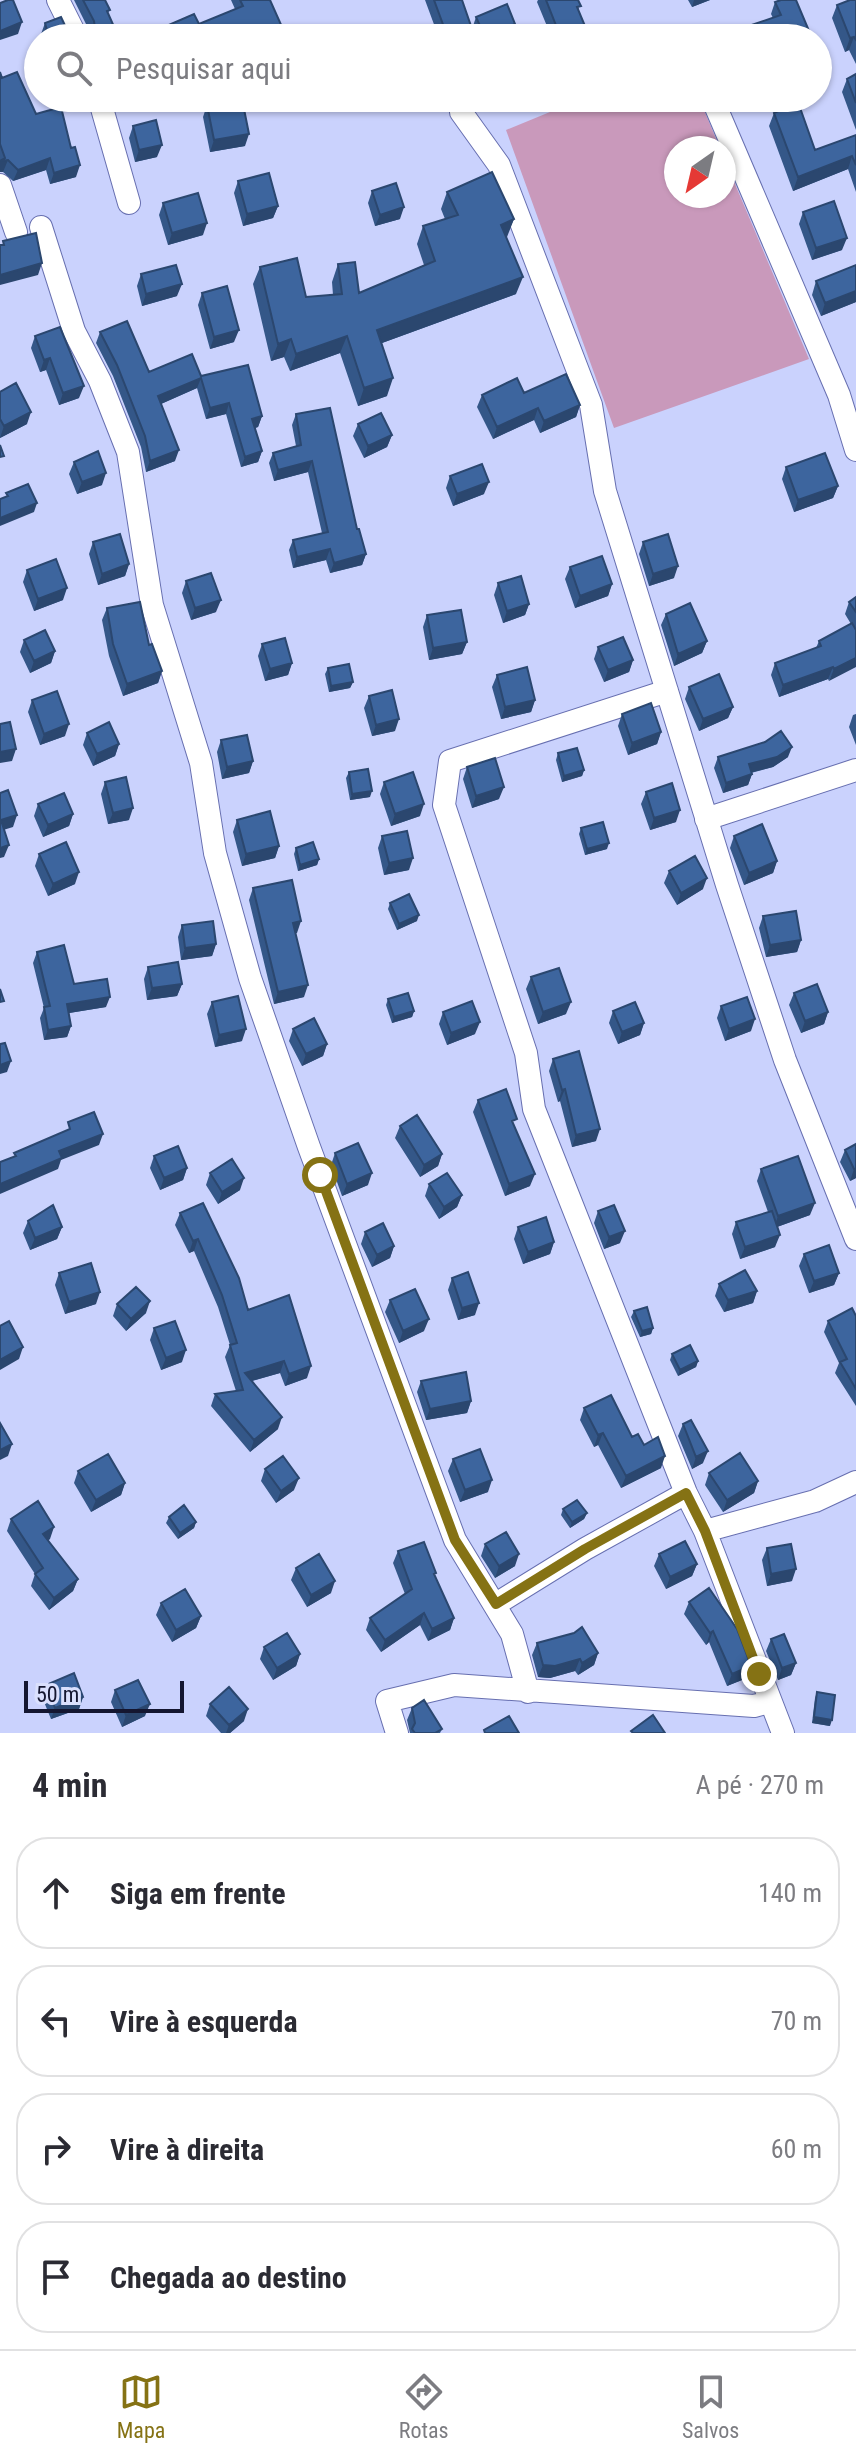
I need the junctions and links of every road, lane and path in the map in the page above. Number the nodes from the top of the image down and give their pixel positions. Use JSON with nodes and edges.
{"nodes":[{"id":1,"x":58,"y":0,"type":"edge"},
{"id":2,"x":70,"y":24,"type":"edge"},
{"id":3,"x":103,"y":112,"type":"edge"},
{"id":4,"x":461,"y":112,"type":"dead end"},
{"id":5,"x":718,"y":112,"type":"edge"},
{"id":6,"x":0,"y":185,"type":"edge"},
{"id":7,"x":129,"y":203,"type":"dead end"},
{"id":8,"x":41,"y":227,"type":"dead end"},
{"id":9,"x":16,"y":232,"type":"dead end"},
{"id":10,"x":856,"y":450,"type":"edge"},
{"id":11,"x":667,"y":691,"type":"junction"},
{"id":12,"x":856,"y":770,"type":"edge"},
{"id":13,"x":706,"y":819,"type":"junction"},
{"id":14,"x":856,"y":1239,"type":"edge"},
{"id":15,"x":856,"y":1482,"type":"edge"},
{"id":16,"x":686,"y":1493,"type":"junction"},
{"id":17,"x":705,"y":1531,"type":"junction"},
{"id":18,"x":496,"y":1604,"type":"junction"},
{"id":19,"x":528,"y":1692,"type":"junction"},
{"id":20,"x":770,"y":1702,"type":"junction"},
{"id":21,"x":397,"y":1733,"type":"edge"},
{"id":22,"x":783,"y":1733,"type":"edge"}],
"edges":[{"from":1,"to":2,"type":"street"},
{"from":3,"to":7,"type":"street"},
{"from":4,"to":11,"type":"street"},
{"from":5,"to":10,"type":"street"},
{"from":6,"to":9,"type":"street"},
{"from":8,"to":18,"type":"street"},
{"from":11,"to":13,"type":"street"},
{"from":11,"to":16,"type":"street"},
{"from":12,"to":13,"type":"street"},
{"from":13,"to":14,"type":"street"},
{"from":15,"to":17,"type":"street"},
{"from":16,"to":17,"type":"street"},
{"from":16,"to":18,"type":"street"},
{"from":17,"to":20,"type":"street"},
{"from":18,"to":19,"type":"street"},
{"from":19,"to":20,"type":"street"},
{"from":19,"to":21,"type":"street"},
{"from":20,"to":22,"type":"street"}]}
